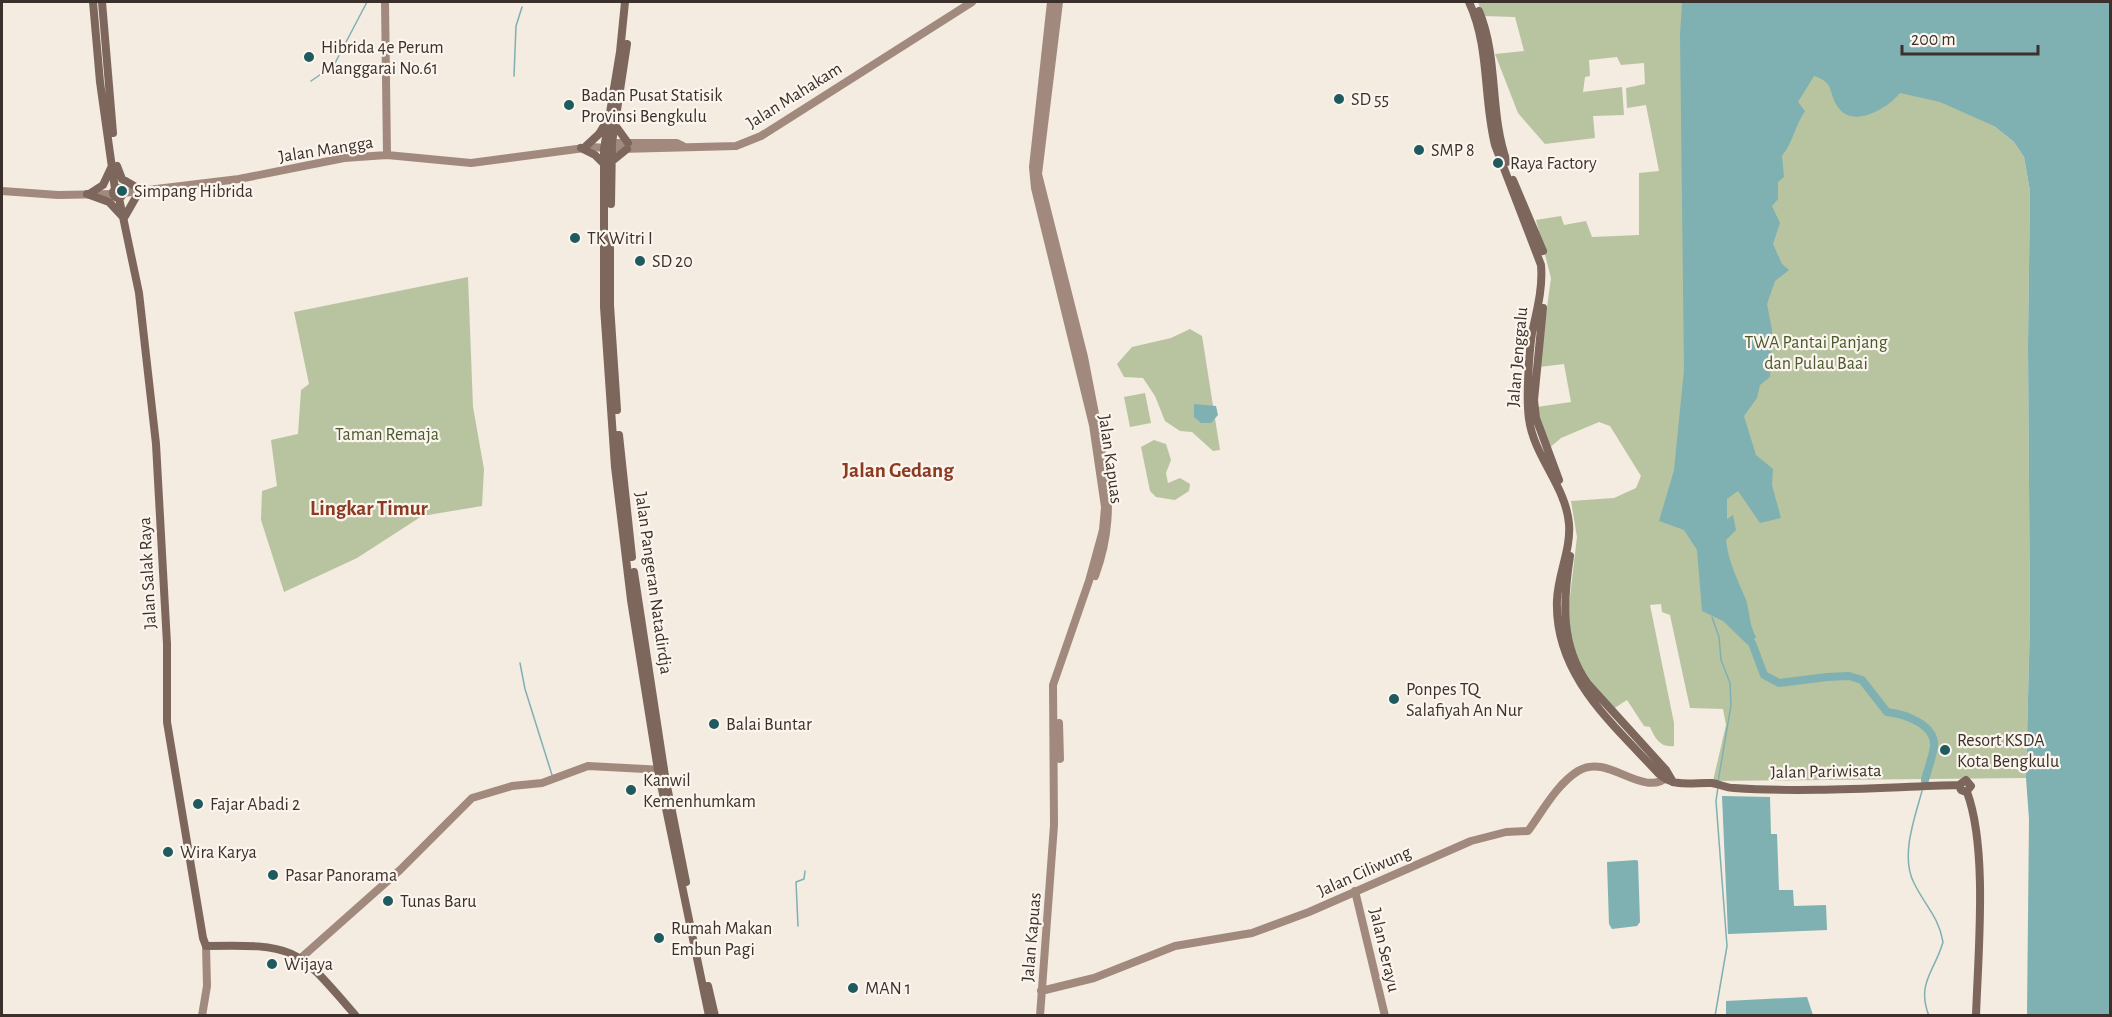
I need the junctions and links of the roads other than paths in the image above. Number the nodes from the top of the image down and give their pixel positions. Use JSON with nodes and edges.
{"nodes":[{"id":1,"x":93,"y":2,"type":"edge"},
{"id":2,"x":102,"y":2,"type":"edge"},
{"id":3,"x":385,"y":2,"type":"edge"},
{"id":4,"x":625,"y":2,"type":"edge"},
{"id":5,"x":631,"y":2,"type":"edge"},
{"id":6,"x":972,"y":2,"type":"edge"},
{"id":7,"x":1045,"y":2,"type":"edge"},
{"id":8,"x":1051,"y":2,"type":"edge"},
{"id":9,"x":1059,"y":2,"type":"edge"},
{"id":10,"x":1469,"y":2,"type":"edge"},
{"id":11,"x":1475,"y":2,"type":"edge"},
{"id":12,"x":1049,"y":24,"type":"junction"},
{"id":13,"x":1047,"y":70,"type":"junction"},
{"id":14,"x":612,"y":122,"type":"junction"},
{"id":15,"x":606,"y":146,"type":"junction"},
{"id":16,"x":628,"y":146,"type":"junction"},
{"id":17,"x":582,"y":148,"type":"junction"},
{"id":18,"x":387,"y":155,"type":"junction"},
{"id":19,"x":114,"y":164,"type":"junction"},
{"id":20,"x":608,"y":164,"type":"junction"},
{"id":21,"x":141,"y":190,"type":"junction"},
{"id":22,"x":2,"y":191,"type":"edge"},
{"id":23,"x":118,"y":192,"type":"junction"},
{"id":24,"x":88,"y":194,"type":"junction"},
{"id":25,"x":125,"y":219,"type":"junction"},
{"id":26,"x":1541,"y":300,"type":"junction"},
{"id":27,"x":661,"y":770,"type":"junction"},
{"id":28,"x":1669,"y":779,"type":"junction"},
{"id":29,"x":1355,"y":891,"type":"junction"},
{"id":30,"x":206,"y":946,"type":"junction"},
{"id":31,"x":302,"y":957,"type":"junction"},
{"id":32,"x":1041,"y":992,"type":"junction"},
{"id":33,"x":202,"y":1016,"type":"edge"},
{"id":34,"x":357,"y":1016,"type":"edge"},
{"id":35,"x":709,"y":1016,"type":"edge"},
{"id":36,"x":716,"y":1016,"type":"edge"},
{"id":37,"x":1040,"y":1016,"type":"edge"},
{"id":38,"x":1385,"y":1016,"type":"edge"},
{"id":39,"x":1976,"y":1016,"type":"edge"}],
"edges":[{"from":1,"to":19,"type":"main road"},
{"from":2,"to":19,"type":"main road"},
{"from":3,"to":18,"type":"street"},
{"from":4,"to":14,"type":"main road"},
{"from":5,"to":14,"type":"main road"},
{"from":6,"to":16,"type":"street","name":"Jalan Mahakam"},
{"from":7,"to":12,"type":"street"},
{"from":8,"to":12,"type":"street","name":"Jalan Kapuas"},
{"from":9,"to":13,"type":"street","name":"Jalan Kapuas"},
{"from":10,"to":26,"type":"main road","name":"Jalan Jenggalu"},
{"from":11,"to":26,"type":"main road","name":"Jalan Jenggalu"},
{"from":12,"to":13,"type":"street","name":"Jalan Kapuas"},
{"from":13,"to":32,"type":"street","name":"Jalan Kapuas"},
{"from":14,"to":15,"type":"main road","name":"Jalan Pangeran Natadirdja"},
{"from":14,"to":16,"type":"main road"},
{"from":14,"to":17,"type":"main road"},
{"from":15,"to":16,"type":"street","name":"Jalan Mangga"},
{"from":15,"to":17,"type":"street","name":"Jalan Mangga"},
{"from":15,"to":20,"type":"main road","name":"Jalan Pangeran Natadirdja"},
{"from":16,"to":20,"type":"main road"},
{"from":17,"to":18,"type":"street","name":"Jalan Mangga"},
{"from":17,"to":20,"type":"main road"},
{"from":18,"to":21,"type":"street","name":"Jalan Mangga"},
{"from":19,"to":21,"type":"main road"},
{"from":19,"to":23,"type":"main road","name":"Jalan Salak Raya"},
{"from":19,"to":24,"type":"main road"},
{"from":20,"to":27,"type":"main road","name":"Jalan Pangeran Natadirdja"},
{"from":21,"to":23,"type":"street","name":"Jalan Mangga"},
{"from":21,"to":25,"type":"main road"},
{"from":22,"to":24,"type":"street","name":"Jalan Mangga"},
{"from":23,"to":24,"type":"street","name":"Jalan Mangga"},
{"from":23,"to":25,"type":"main road","name":"Jalan Salak Raya"},
{"from":24,"to":25,"type":"main road"},
{"from":25,"to":30,"type":"main road","name":"Jalan Salak Raya"},
{"from":26,"to":28,"type":"main road","name":"Jalan Jenggalu"},
{"from":27,"to":31,"type":"street"},
{"from":27,"to":35,"type":"main road","name":"Jalan Pangeran Natadirdja"},
{"from":27,"to":36,"type":"main road","name":"Jalan Pangeran Natadirdja"},
{"from":28,"to":29,"type":"street","name":"Jalan Ciliwung"},
{"from":28,"to":39,"type":"main road","name":"Jalan Pariwisata"},
{"from":29,"to":32,"type":"street","name":"Jalan Ciliwung"},
{"from":29,"to":38,"type":"street","name":"Jalan Serayu"},
{"from":30,"to":31,"type":"main road"},
{"from":30,"to":33,"type":"street"},
{"from":31,"to":34,"type":"main road"},
{"from":32,"to":37,"type":"street","name":"Jalan Kapuas"}]}
